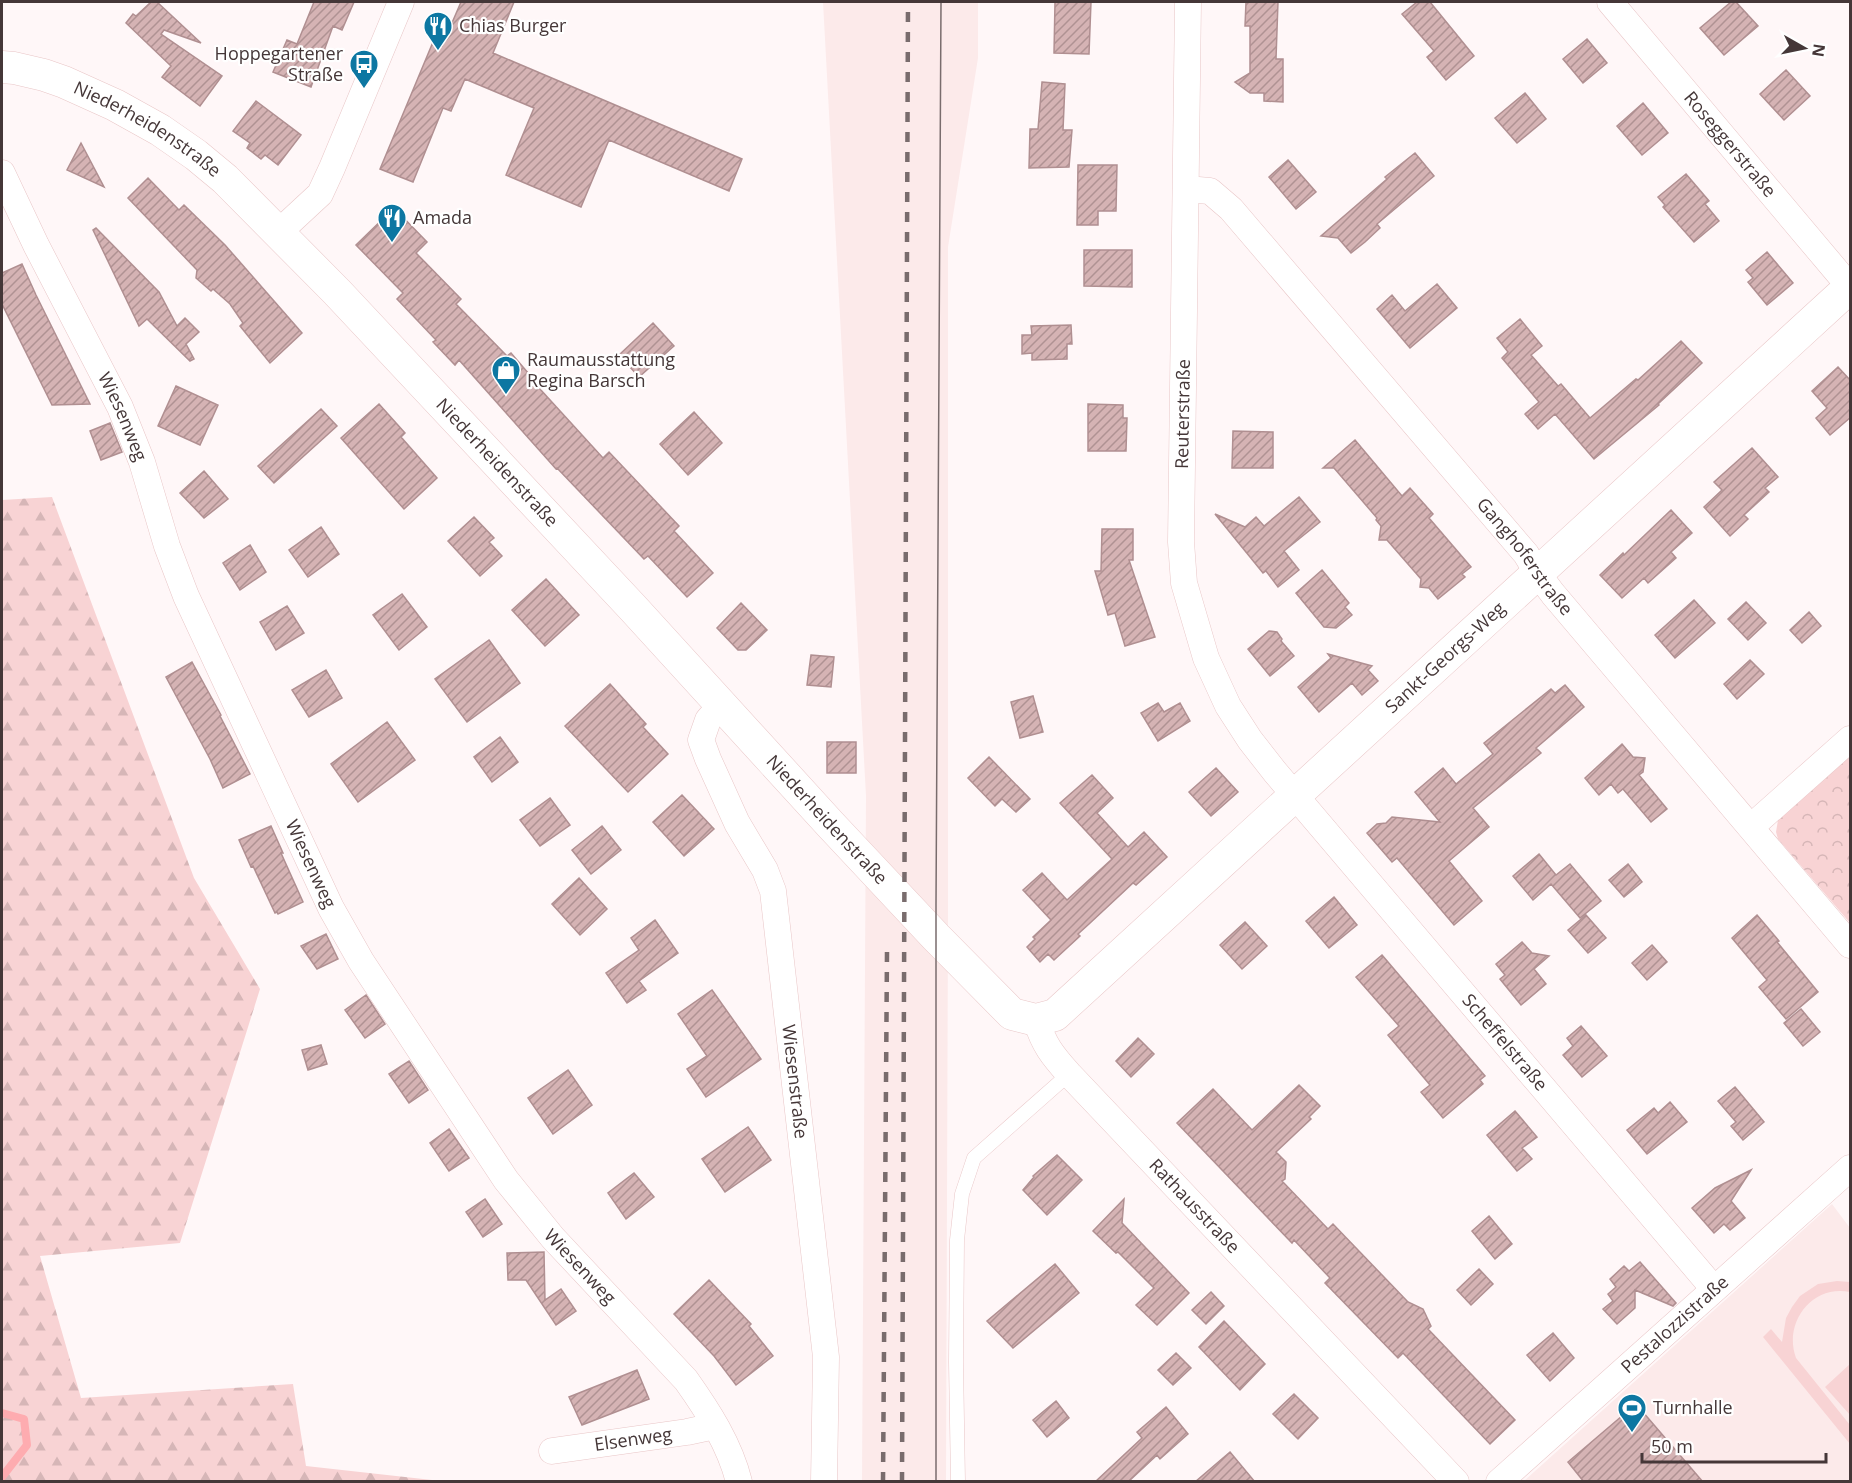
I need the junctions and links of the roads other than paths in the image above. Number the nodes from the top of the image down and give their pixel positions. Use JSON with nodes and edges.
{"nodes":[{"id":1,"x":401,"y":2,"type":"edge"},
{"id":2,"x":1188,"y":2,"type":"edge"},
{"id":3,"x":1610,"y":2,"type":"edge"},
{"id":4,"x":2,"y":68,"type":"edge"},
{"id":5,"x":2,"y":173,"type":"edge"},
{"id":6,"x":1186,"y":189,"type":"junction"},
{"id":7,"x":279,"y":232,"type":"junction"},
{"id":8,"x":1850,"y":287,"type":"edge"},
{"id":9,"x":1538,"y":574,"type":"junction"},
{"id":10,"x":722,"y":704,"type":"junction"},
{"id":11,"x":1851,"y":739,"type":"edge"},
{"id":12,"x":1296,"y":795,"type":"junction"},
{"id":13,"x":1751,"y":827,"type":"junction"},
{"id":14,"x":1851,"y":945,"type":"edge"},
{"id":15,"x":1036,"y":1020,"type":"junction"},
{"id":16,"x":1070,"y":1074,"type":"junction"},
{"id":17,"x":1851,"y":1168,"type":"edge"},
{"id":18,"x":1714,"y":1289,"type":"junction"},
{"id":19,"x":715,"y":1426,"type":"junction"},
{"id":20,"x":552,"y":1451,"type":"dead end"},
{"id":21,"x":739,"y":1482,"type":"edge"},
{"id":22,"x":824,"y":1482,"type":"edge"},
{"id":23,"x":958,"y":1482,"type":"edge"},
{"id":24,"x":1456,"y":1482,"type":"edge"},
{"id":25,"x":1499,"y":1482,"type":"edge"}],
"edges":[{"from":1,"to":7,"type":"street"},
{"from":2,"to":6,"type":"street","name":"Reuterstraße"},
{"from":3,"to":8,"type":"street","name":"Roseggerstraße"},
{"from":4,"to":7,"type":"street","name":"Niederheidenstraße"},
{"from":5,"to":19,"type":"street","name":"Wiesenweg"},
{"from":6,"to":9,"type":"street","name":"Ganghoferstraße"},
{"from":6,"to":12,"type":"street","name":"Reuterstraße"},
{"from":7,"to":10,"type":"street","name":"Niederheidenstraße"},
{"from":8,"to":9,"type":"street","name":"Sankt-Georgs-Weg"},
{"from":9,"to":12,"type":"street","name":"Sankt-Georgs-Weg"},
{"from":9,"to":13,"type":"street","name":"Ganghoferstraße"},
{"from":10,"to":15,"type":"street","name":"Niederheidenstraße"},
{"from":10,"to":22,"type":"street","name":"Wiesenstraße"},
{"from":11,"to":13,"type":"street"},
{"from":12,"to":15,"type":"street","name":"Sankt-Georgs-Weg"},
{"from":12,"to":18,"type":"street","name":"Scheffelstraße"},
{"from":13,"to":14,"type":"street","name":"Ganghoferstraße"},
{"from":15,"to":16,"type":"street","name":"Rathausstraße"},
{"from":16,"to":23,"type":"lane"},
{"from":16,"to":24,"type":"street","name":"Rathausstraße"},
{"from":17,"to":18,"type":"street","name":"Pestalozzistraße"},
{"from":18,"to":25,"type":"street","name":"Pestalozzistraße"},
{"from":19,"to":20,"type":"street","name":"Elsenweg"},
{"from":19,"to":21,"type":"street","name":"Wiesenweg"}]}
